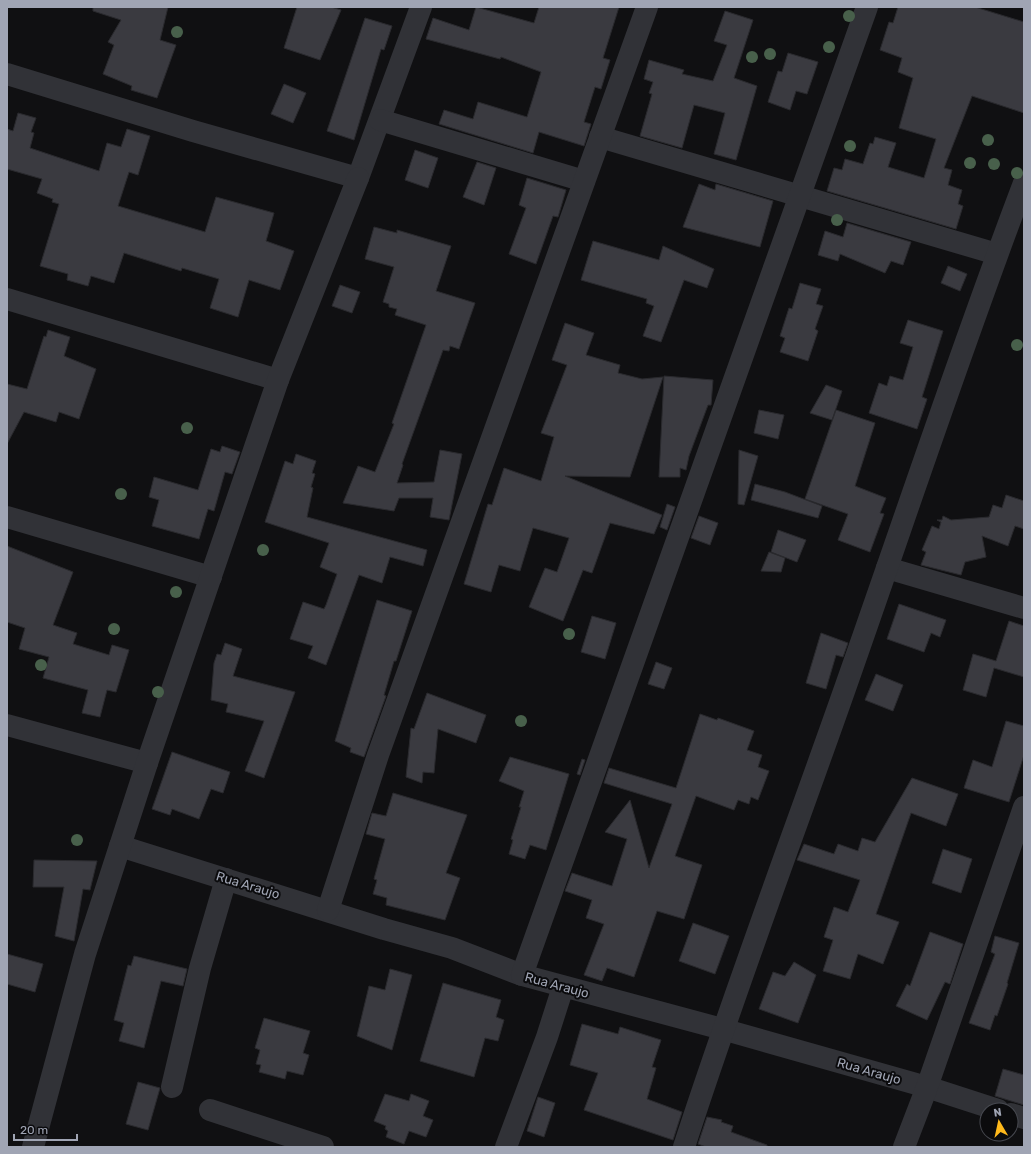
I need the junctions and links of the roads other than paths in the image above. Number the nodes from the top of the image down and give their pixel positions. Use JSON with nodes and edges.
{"nodes":[{"id":1,"x":421,"y":7,"type":"edge"},
{"id":2,"x":647,"y":7,"type":"edge"},
{"id":3,"x":867,"y":7,"type":"edge"},
{"id":4,"x":7,"y":74,"type":"edge"},
{"id":5,"x":380,"y":120,"type":"junction"},
{"id":6,"x":600,"y":137,"type":"junction"},
{"id":7,"x":358,"y":178,"type":"junction"},
{"id":8,"x":584,"y":181,"type":"junction"},
{"id":9,"x":1024,"y":183,"type":"edge"},
{"id":10,"x":799,"y":196,"type":"junction"},
{"id":11,"x":997,"y":254,"type":"junction"},
{"id":12,"x":7,"y":299,"type":"edge"},
{"id":13,"x":278,"y":380,"type":"junction"},
{"id":14,"x":7,"y":517,"type":"edge"},
{"id":15,"x":887,"y":568,"type":"junction"},
{"id":16,"x":211,"y":577,"type":"junction"},
{"id":17,"x":1024,"y":608,"type":"edge"},
{"id":18,"x":7,"y":726,"type":"edge"},
{"id":19,"x":147,"y":763,"type":"junction"},
{"id":20,"x":1024,"y":808,"type":"edge"},
{"id":21,"x":120,"y":846,"type":"junction"},
{"id":22,"x":226,"y":878,"type":"junction"},
{"id":23,"x":328,"y":910,"type":"junction"},
{"id":24,"x":522,"y":976,"type":"junction"},
{"id":25,"x":563,"y":987,"type":"junction"},
{"id":26,"x":722,"y":1029,"type":"junction"},
{"id":27,"x":172,"y":1087,"type":"dead end"},
{"id":28,"x":927,"y":1087,"type":"junction"},
{"id":29,"x":979,"y":1104,"type":"edge"},
{"id":30,"x":210,"y":1110,"type":"dead end"},
{"id":31,"x":33,"y":1147,"type":"edge"},
{"id":32,"x":323,"y":1147,"type":"edge"},
{"id":33,"x":506,"y":1147,"type":"edge"},
{"id":34,"x":684,"y":1147,"type":"edge"},
{"id":35,"x":904,"y":1147,"type":"edge"}],
"edges":[{"from":1,"to":5,"type":"street"},
{"from":2,"to":6,"type":"street"},
{"from":3,"to":10,"type":"street"},
{"from":4,"to":7,"type":"street"},
{"from":5,"to":7,"type":"street"},
{"from":5,"to":8,"type":"street"},
{"from":6,"to":8,"type":"street"},
{"from":6,"to":10,"type":"street"},
{"from":7,"to":13,"type":"street"},
{"from":8,"to":23,"type":"street"},
{"from":9,"to":11,"type":"street"},
{"from":10,"to":11,"type":"street"},
{"from":10,"to":24,"type":"street"},
{"from":11,"to":15,"type":"street"},
{"from":12,"to":13,"type":"street"},
{"from":13,"to":16,"type":"street"},
{"from":14,"to":16,"type":"street"},
{"from":15,"to":17,"type":"street"},
{"from":15,"to":26,"type":"street"},
{"from":16,"to":19,"type":"street"},
{"from":18,"to":19,"type":"street"},
{"from":19,"to":21,"type":"street"},
{"from":20,"to":28,"type":"street"},
{"from":21,"to":22,"type":"street","name":"Rua Araujo"},
{"from":21,"to":31,"type":"street"},
{"from":22,"to":23,"type":"street","name":"Rua Araujo"},
{"from":22,"to":27,"type":"street"},
{"from":23,"to":24,"type":"street","name":"Rua Araujo"},
{"from":24,"to":25,"type":"street","name":"Rua Araujo"},
{"from":25,"to":26,"type":"street","name":"Rua Araujo"},
{"from":25,"to":33,"type":"street"},
{"from":26,"to":28,"type":"street","name":"Rua Araujo"},
{"from":26,"to":34,"type":"street"},
{"from":28,"to":29,"type":"street","name":"Rua Araujo"},
{"from":28,"to":35,"type":"street"},
{"from":30,"to":32,"type":"street"}]}
